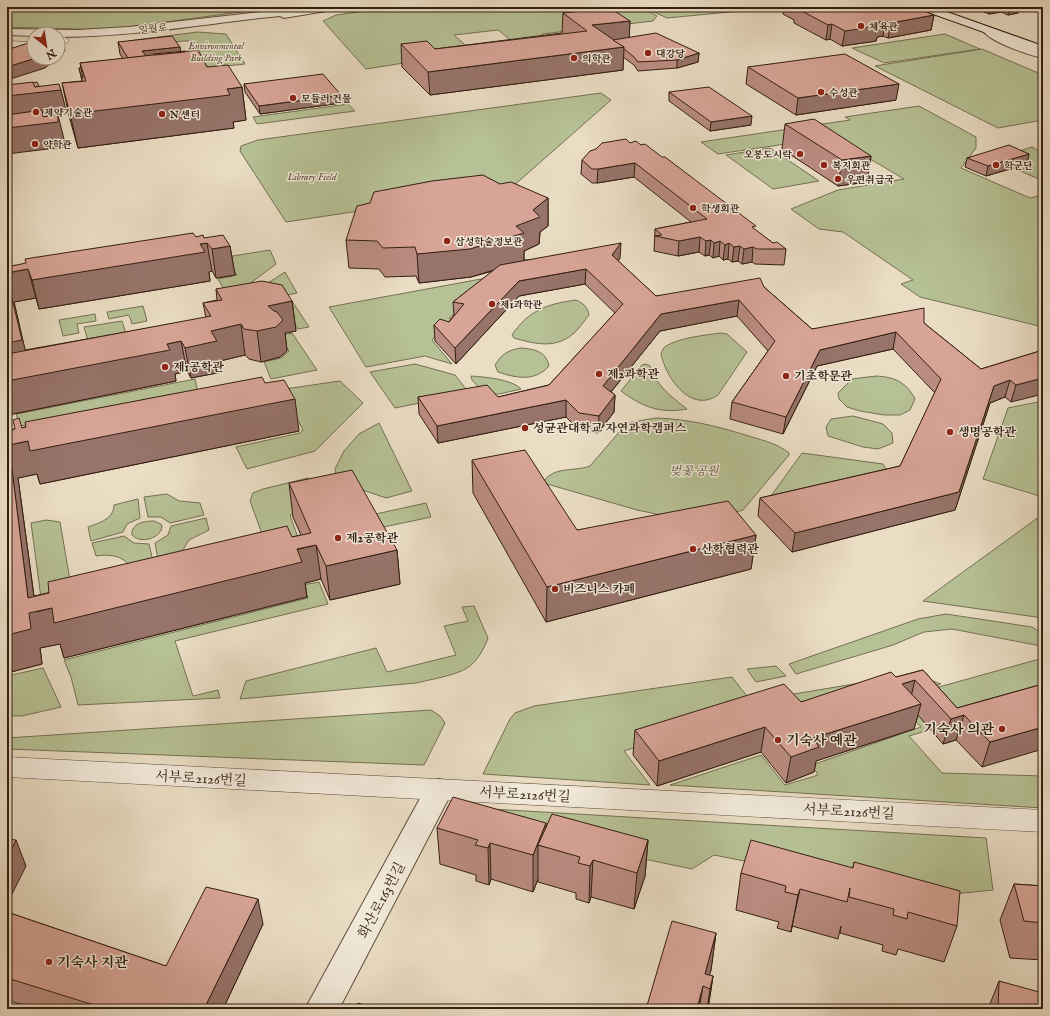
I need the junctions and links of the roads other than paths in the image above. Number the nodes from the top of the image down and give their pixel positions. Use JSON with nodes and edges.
{"nodes":[{"id":1,"x":332,"y":7,"type":"edge"},
{"id":2,"x":923,"y":7,"type":"edge"},
{"id":3,"x":944,"y":7,"type":"edge"},
{"id":4,"x":298,"y":12,"type":"junction"},
{"id":5,"x":1003,"y":29,"type":"junction"},
{"id":6,"x":7,"y":32,"type":"edge"},
{"id":7,"x":990,"y":32,"type":"junction"},
{"id":8,"x":7,"y":39,"type":"edge"},
{"id":9,"x":26,"y":40,"type":"edge"},
{"id":10,"x":1043,"y":40,"type":"edge"},
{"id":11,"x":66,"y":41,"type":"edge"},
{"id":12,"x":7,"y":44,"type":"edge"},
{"id":13,"x":1043,"y":44,"type":"edge"},
{"id":14,"x":26,"y":45,"type":"edge"},
{"id":15,"x":1043,"y":50,"type":"edge"},
{"id":16,"x":26,"y":53,"type":"edge"},
{"id":17,"x":20,"y":55,"type":"edge"},
{"id":18,"x":1043,"y":55,"type":"edge"},
{"id":19,"x":7,"y":768,"type":"edge"},
{"id":20,"x":439,"y":790,"type":"junction"},
{"id":21,"x":1043,"y":821,"type":"edge"},
{"id":22,"x":322,"y":1009,"type":"edge"}],
"edges":[{"from":1,"to":4,"type":"street","name":"일월로"},
{"from":2,"to":7,"type":"street"},
{"from":3,"to":5,"type":"street"},
{"from":4,"to":6,"type":"street","name":"일월로"},
{"from":4,"to":11,"type":"street","name":"일월로"},
{"from":5,"to":10,"type":"street"},
{"from":5,"to":13,"type":"street"},
{"from":7,"to":15,"type":"street"},
{"from":7,"to":18,"type":"street"},
{"from":8,"to":9,"type":"street"},
{"from":12,"to":14,"type":"street"},
{"from":16,"to":17,"type":"street"},
{"from":19,"to":20,"type":"street","name":"서부로2126번길"},
{"from":20,"to":21,"type":"street","name":"서부로2126번길"},
{"from":20,"to":22,"type":"street","name":"화산로163번길"}]}
